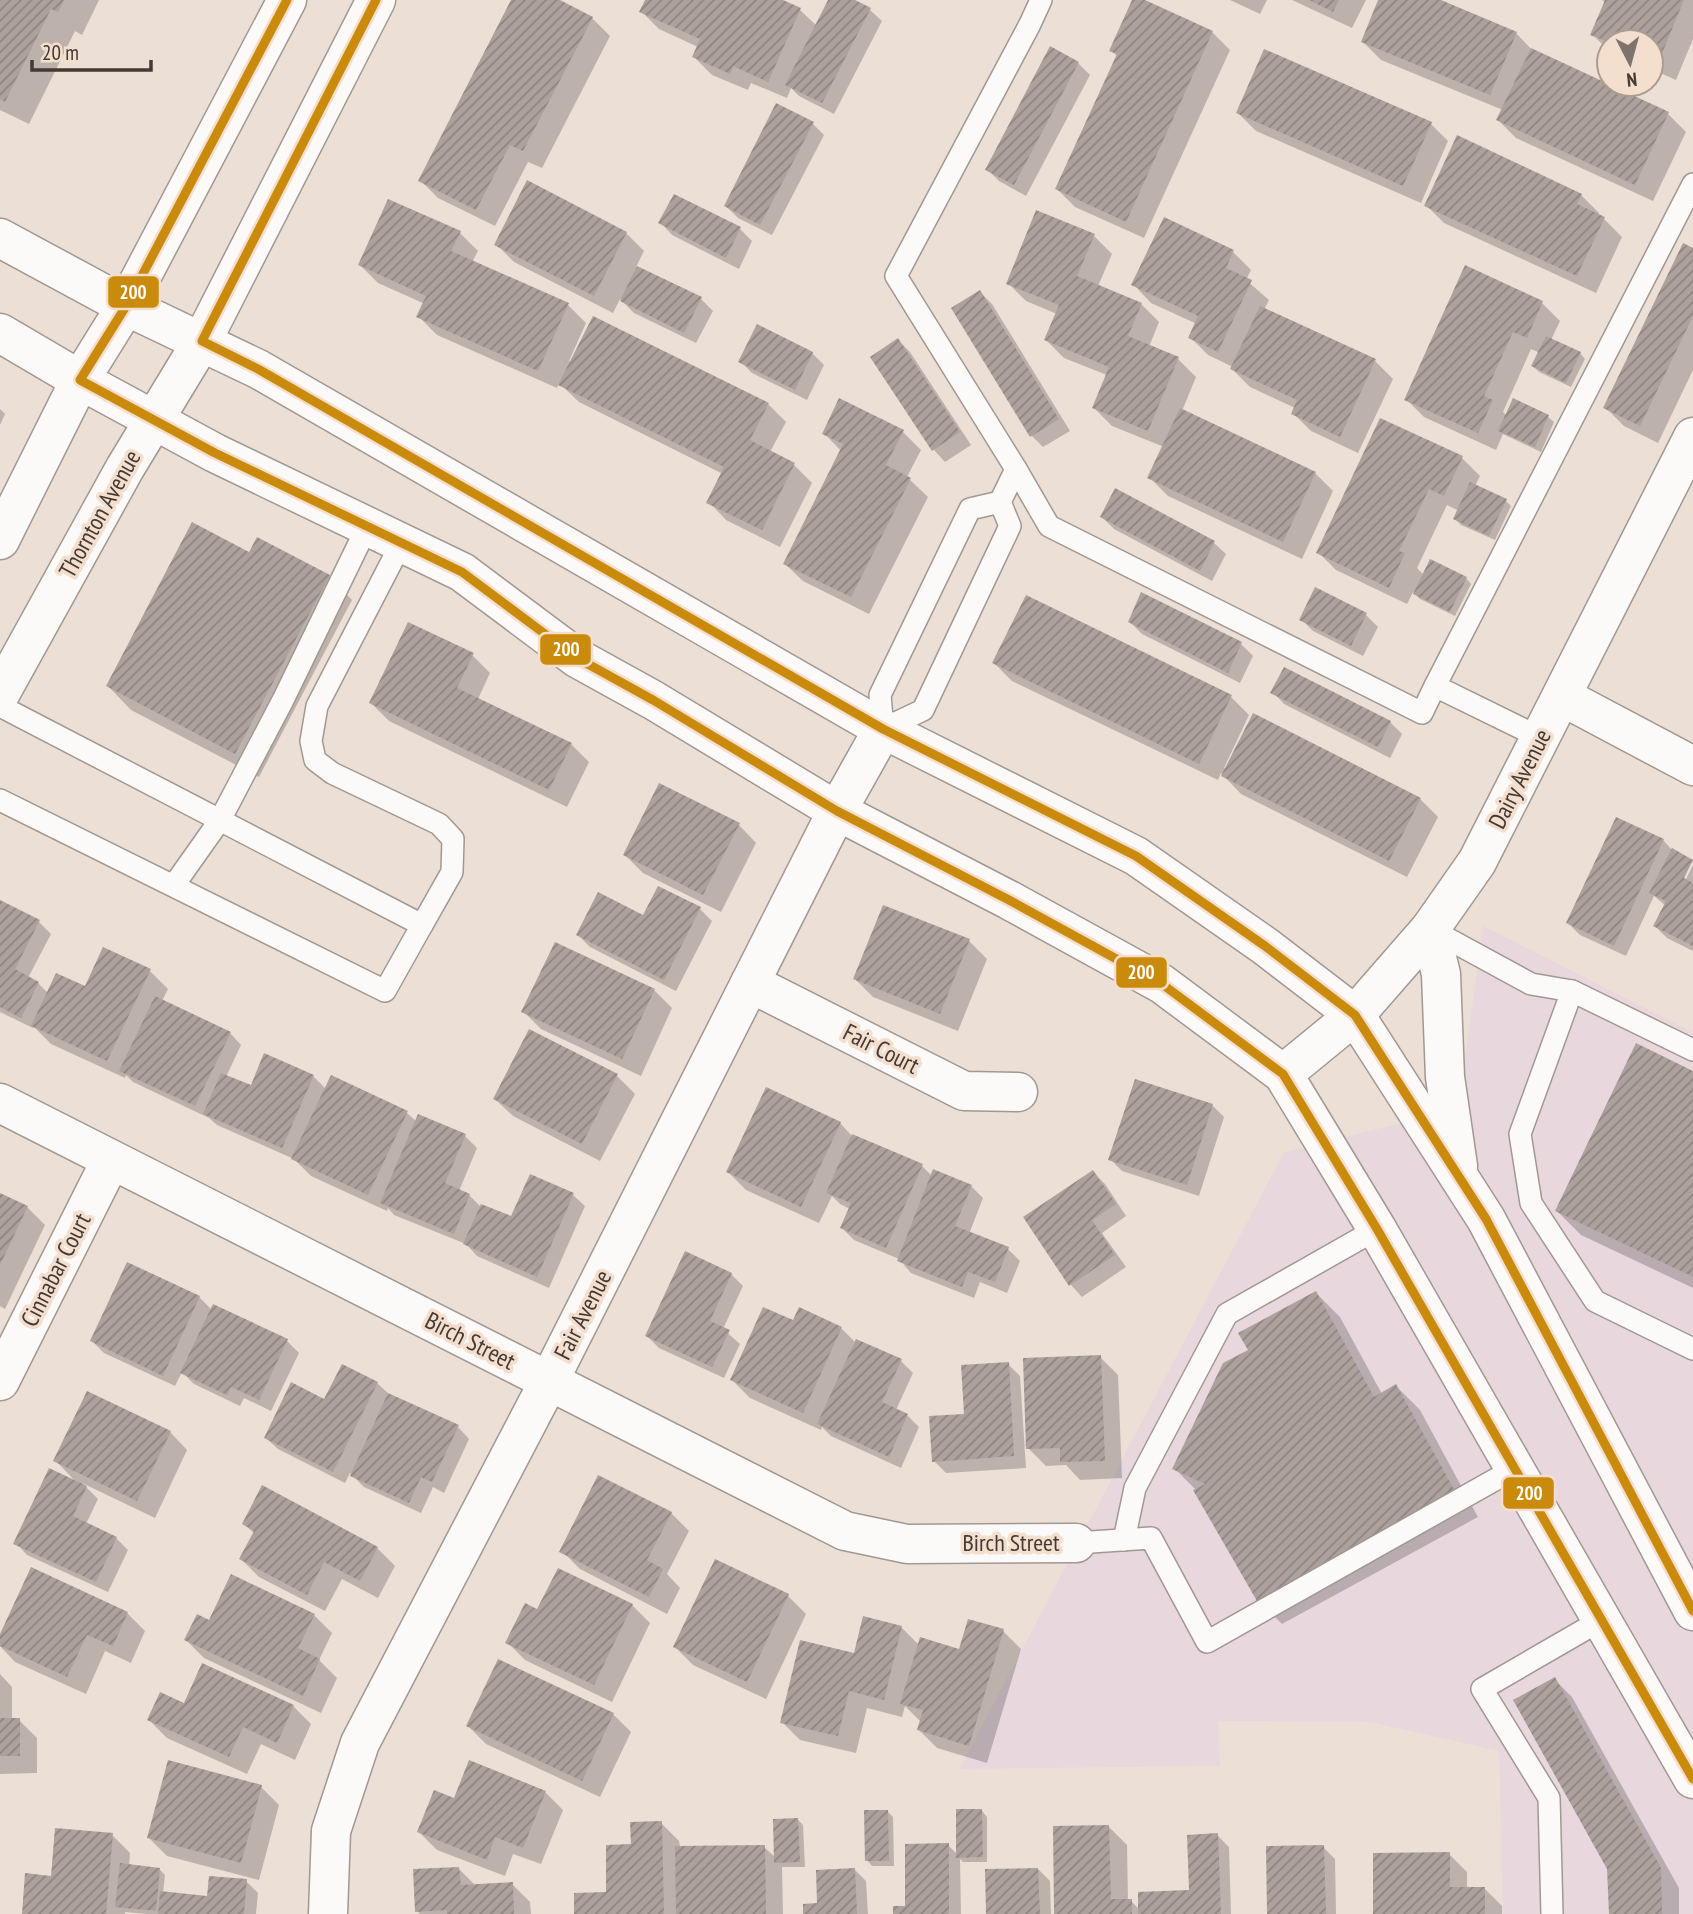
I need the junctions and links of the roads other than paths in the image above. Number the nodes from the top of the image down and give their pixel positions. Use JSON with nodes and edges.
{"nodes":[{"id":1,"x":287,"y":0,"type":"edge"},
{"id":2,"x":376,"y":0,"type":"edge"},
{"id":3,"x":1041,"y":0,"type":"edge"},
{"id":4,"x":1693,"y":184,"type":"edge"},
{"id":5,"x":0,"y":238,"type":"edge"},
{"id":6,"x":126,"y":306,"type":"junction"},
{"id":7,"x":0,"y":333,"type":"edge"},
{"id":8,"x":202,"y":341,"type":"junction"},
{"id":9,"x":80,"y":380,"type":"junction"},
{"id":10,"x":154,"y":420,"type":"junction"},
{"id":11,"x":1693,"y":437,"type":"edge"},
{"id":12,"x":1016,"y":469,"type":"junction"},
{"id":13,"x":1000,"y":502,"type":"junction"},
{"id":14,"x":368,"y":525,"type":"junction"},
{"id":15,"x":0,"y":540,"type":"edge"},
{"id":16,"x":402,"y":542,"type":"junction"},
{"id":17,"x":1435,"y":685,"type":"junction"},
{"id":18,"x":0,"y":694,"type":"edge"},
{"id":19,"x":1563,"y":697,"type":"junction"},
{"id":20,"x":0,"y":706,"type":"edge"},
{"id":21,"x":883,"y":729,"type":"junction"},
{"id":22,"x":1541,"y":738,"type":"junction"},
{"id":23,"x":1693,"y":766,"type":"edge"},
{"id":24,"x":0,"y":800,"type":"edge"},
{"id":25,"x":837,"y":811,"type":"junction"},
{"id":26,"x":220,"y":820,"type":"junction"},
{"id":27,"x":174,"y":886,"type":"junction"},
{"id":28,"x":422,"y":925,"type":"junction"},
{"id":29,"x":1430,"y":929,"type":"junction"},
{"id":30,"x":750,"y":983,"type":"junction"},
{"id":31,"x":1572,"y":991,"type":"junction"},
{"id":32,"x":1355,"y":1015,"type":"junction"},
{"id":33,"x":1693,"y":1050,"type":"edge"},
{"id":34,"x":1283,"y":1074,"type":"junction"},
{"id":35,"x":1018,"y":1092,"type":"dead end"},
{"id":36,"x":0,"y":1103,"type":"edge"},
{"id":37,"x":111,"y":1160,"type":"junction"},
{"id":38,"x":1460,"y":1178,"type":"junction"},
{"id":39,"x":1377,"y":1229,"type":"junction"},
{"id":40,"x":1693,"y":1349,"type":"edge"},
{"id":41,"x":0,"y":1381,"type":"edge"},
{"id":42,"x":549,"y":1381,"type":"junction"},
{"id":43,"x":1514,"y":1469,"type":"junction"},
{"id":44,"x":1124,"y":1540,"type":"junction"},
{"id":45,"x":1076,"y":1543,"type":"joint"},
{"id":46,"x":1693,"y":1611,"type":"edge"},
{"id":47,"x":1603,"y":1619,"type":"junction"},
{"id":48,"x":1693,"y":1779,"type":"edge"},
{"id":49,"x":328,"y":1914,"type":"edge"},
{"id":50,"x":1552,"y":1914,"type":"edge"}],
"edges":[{"from":1,"to":6,"type":"main road"},
{"from":2,"to":8,"type":"main road","name":"Thornton Avenue"},
{"from":3,"to":12,"type":"lane"},
{"from":4,"to":17,"type":"lane"},
{"from":5,"to":6,"type":"main road"},
{"from":6,"to":8,"type":"main road"},
{"from":6,"to":9,"type":"main road"},
{"from":7,"to":9,"type":"main road"},
{"from":8,"to":10,"type":"main road","name":"Thornton Avenue"},
{"from":8,"to":21,"type":"main road"},
{"from":9,"to":10,"type":"main road"},
{"from":9,"to":15,"type":"main road"},
{"from":10,"to":14,"type":"main road"},
{"from":10,"to":18,"type":"main road","name":"Thornton Avenue"},
{"from":11,"to":19,"type":"main road","name":"Dairy Avenue"},
{"from":12,"to":13,"type":"lane"},
{"from":12,"to":17,"type":"lane"},
{"from":13,"to":21,"type":"lane"},
{"from":13,"to":21,"type":"lane"},
{"from":14,"to":16,"type":"main road"},
{"from":14,"to":26,"type":"lane"},
{"from":16,"to":25,"type":"main road"},
{"from":16,"to":28,"type":"lane"},
{"from":17,"to":22,"type":"lane"},
{"from":19,"to":22,"type":"main road","name":"Dairy Avenue"},
{"from":19,"to":23,"type":"main road"},
{"from":20,"to":26,"type":"lane"},
{"from":21,"to":25,"type":"main road","name":"Fair Avenue"},
{"from":21,"to":32,"type":"main road"},
{"from":22,"to":29,"type":"main road","name":"Dairy Avenue"},
{"from":24,"to":27,"type":"lane"},
{"from":25,"to":30,"type":"main road","name":"Fair Avenue"},
{"from":25,"to":34,"type":"main road"},
{"from":26,"to":27,"type":"lane"},
{"from":26,"to":28,"type":"lane"},
{"from":27,"to":28,"type":"lane"},
{"from":29,"to":31,"type":"lane"},
{"from":29,"to":32,"type":"main road","name":"Dairy Avenue"},
{"from":29,"to":38,"type":"main road"},
{"from":30,"to":35,"type":"main road","name":"Fair Court"},
{"from":30,"to":42,"type":"main road","name":"Fair Avenue"},
{"from":31,"to":33,"type":"lane"},
{"from":31,"to":40,"type":"lane"},
{"from":32,"to":34,"type":"main road","name":"Dairy Avenue"},
{"from":32,"to":38,"type":"main road"},
{"from":34,"to":39,"type":"main road"},
{"from":36,"to":37,"type":"main road","name":"Birch Street"},
{"from":37,"to":41,"type":"main road","name":"Cinnabar Court"},
{"from":37,"to":42,"type":"main road","name":"Birch Street"},
{"from":38,"to":46,"type":"main road"},
{"from":39,"to":43,"type":"main road"},
{"from":39,"to":44,"type":"lane"},
{"from":42,"to":45,"type":"main road","name":"Birch Street"},
{"from":42,"to":49,"type":"main road","name":"Fair Avenue"},
{"from":43,"to":44,"type":"lane"},
{"from":43,"to":47,"type":"main road"},
{"from":44,"to":45,"type":"lane"},
{"from":47,"to":48,"type":"main road"},
{"from":47,"to":50,"type":"lane"}]}
